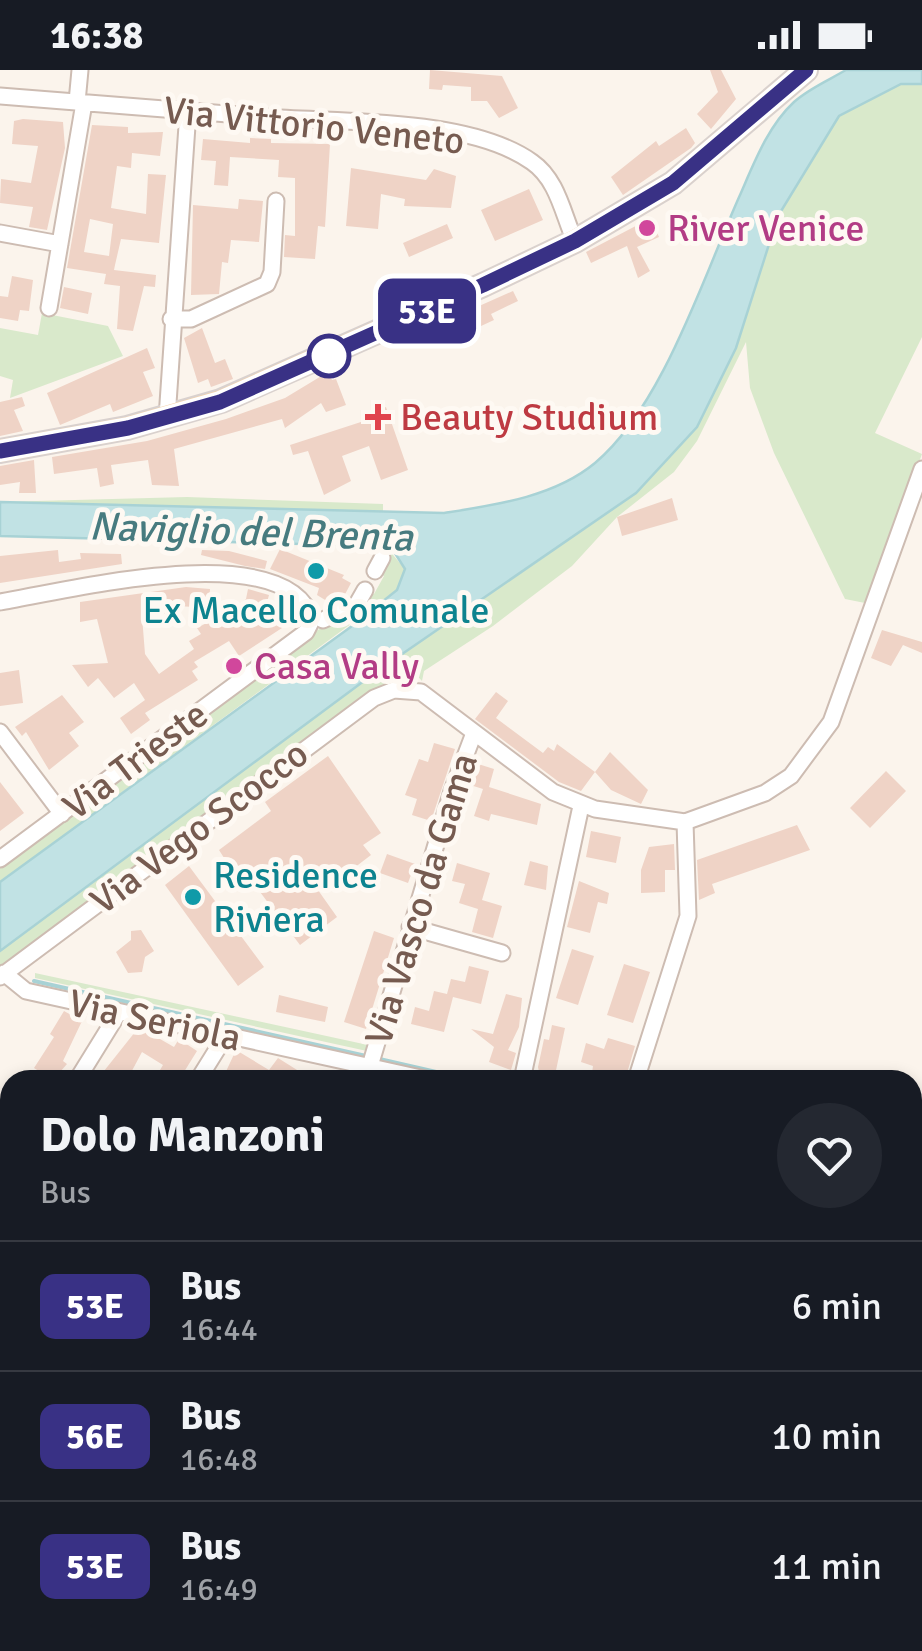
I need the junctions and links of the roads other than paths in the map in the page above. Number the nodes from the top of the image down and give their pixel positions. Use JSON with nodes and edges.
{"nodes":[{"id":1,"x":80,"y":70,"type":"edge"},
{"id":2,"x":806,"y":70,"type":"edge"},
{"id":3,"x":0,"y":96,"type":"edge"},
{"id":4,"x":81,"y":102,"type":"junction"},
{"id":5,"x":188,"y":110,"type":"junction"},
{"id":6,"x":276,"y":202,"type":"dead end"},
{"id":7,"x":0,"y":233,"type":"edge"},
{"id":8,"x":575,"y":241,"type":"junction"},
{"id":9,"x":60,"y":244,"type":"junction"},
{"id":10,"x":50,"y":308,"type":"dead end"},
{"id":11,"x":172,"y":320,"type":"junction"},
{"id":12,"x":167,"y":418,"type":"junction"},
{"id":13,"x":0,"y":452,"type":"edge"},
{"id":14,"x":922,"y":469,"type":"edge"},
{"id":15,"x":365,"y":590,"type":"dead end"},
{"id":16,"x":0,"y":602,"type":"edge"},
{"id":17,"x":317,"y":620,"type":"junction"},
{"id":18,"x":0,"y":732,"type":"edge"},
{"id":19,"x":474,"y":733,"type":"junction"},
{"id":20,"x":581,"y":806,"type":"junction"},
{"id":21,"x":62,"y":814,"type":"junction"},
{"id":22,"x":685,"y":822,"type":"junction"},
{"id":23,"x":0,"y":859,"type":"edge"},
{"id":24,"x":410,"y":927,"type":"junction"},
{"id":25,"x":502,"y":953,"type":"dead end"},
{"id":26,"x":2,"y":975,"type":"edge"},
{"id":27,"x":118,"y":1012,"type":"junction"},
{"id":28,"x":226,"y":1035,"type":"junction"},
{"id":29,"x":372,"y":1058,"type":"junction"},
{"id":30,"x":83,"y":1070,"type":"edge"},
{"id":31,"x":204,"y":1070,"type":"edge"},
{"id":32,"x":404,"y":1070,"type":"edge"},
{"id":33,"x":524,"y":1070,"type":"edge"},
{"id":34,"x":639,"y":1070,"type":"edge"}],
"edges":[{"from":1,"to":4,"type":"street"},
{"from":2,"to":8,"type":"main road"},
{"from":3,"to":4,"type":"street","name":"Via Vittorio Veneto"},
{"from":4,"to":5,"type":"street","name":"Via Vittorio Veneto"},
{"from":4,"to":9,"type":"street"},
{"from":5,"to":8,"type":"street","name":"Via Vittorio Veneto"},
{"from":5,"to":11,"type":"street"},
{"from":6,"to":11,"type":"street"},
{"from":7,"to":9,"type":"street"},
{"from":8,"to":12,"type":"main road"},
{"from":9,"to":10,"type":"street"},
{"from":11,"to":12,"type":"street"},
{"from":12,"to":13,"type":"main road"},
{"from":14,"to":22,"type":"street"},
{"from":15,"to":17,"type":"street","name":"Via Trieste"},
{"from":16,"to":17,"type":"street"},
{"from":17,"to":21,"type":"street","name":"Via Trieste"},
{"from":18,"to":21,"type":"street"},
{"from":19,"to":20,"type":"street"},
{"from":19,"to":24,"type":"street","name":"Via Vasco da Gama"},
{"from":19,"to":26,"type":"street","name":"Via Vego Scocco"},
{"from":20,"to":22,"type":"street"},
{"from":20,"to":33,"type":"street"},
{"from":21,"to":23,"type":"street","name":"Via Trieste"},
{"from":22,"to":34,"type":"street"},
{"from":24,"to":25,"type":"street"},
{"from":24,"to":29,"type":"street","name":"Via Vasco da Gama"},
{"from":26,"to":27,"type":"street","name":"Via Seriola"},
{"from":27,"to":28,"type":"street","name":"Via Seriola"},
{"from":27,"to":30,"type":"street"},
{"from":28,"to":29,"type":"street","name":"Via Seriola"},
{"from":28,"to":31,"type":"street"},
{"from":29,"to":32,"type":"street","name":"Via Seriola"}]}
